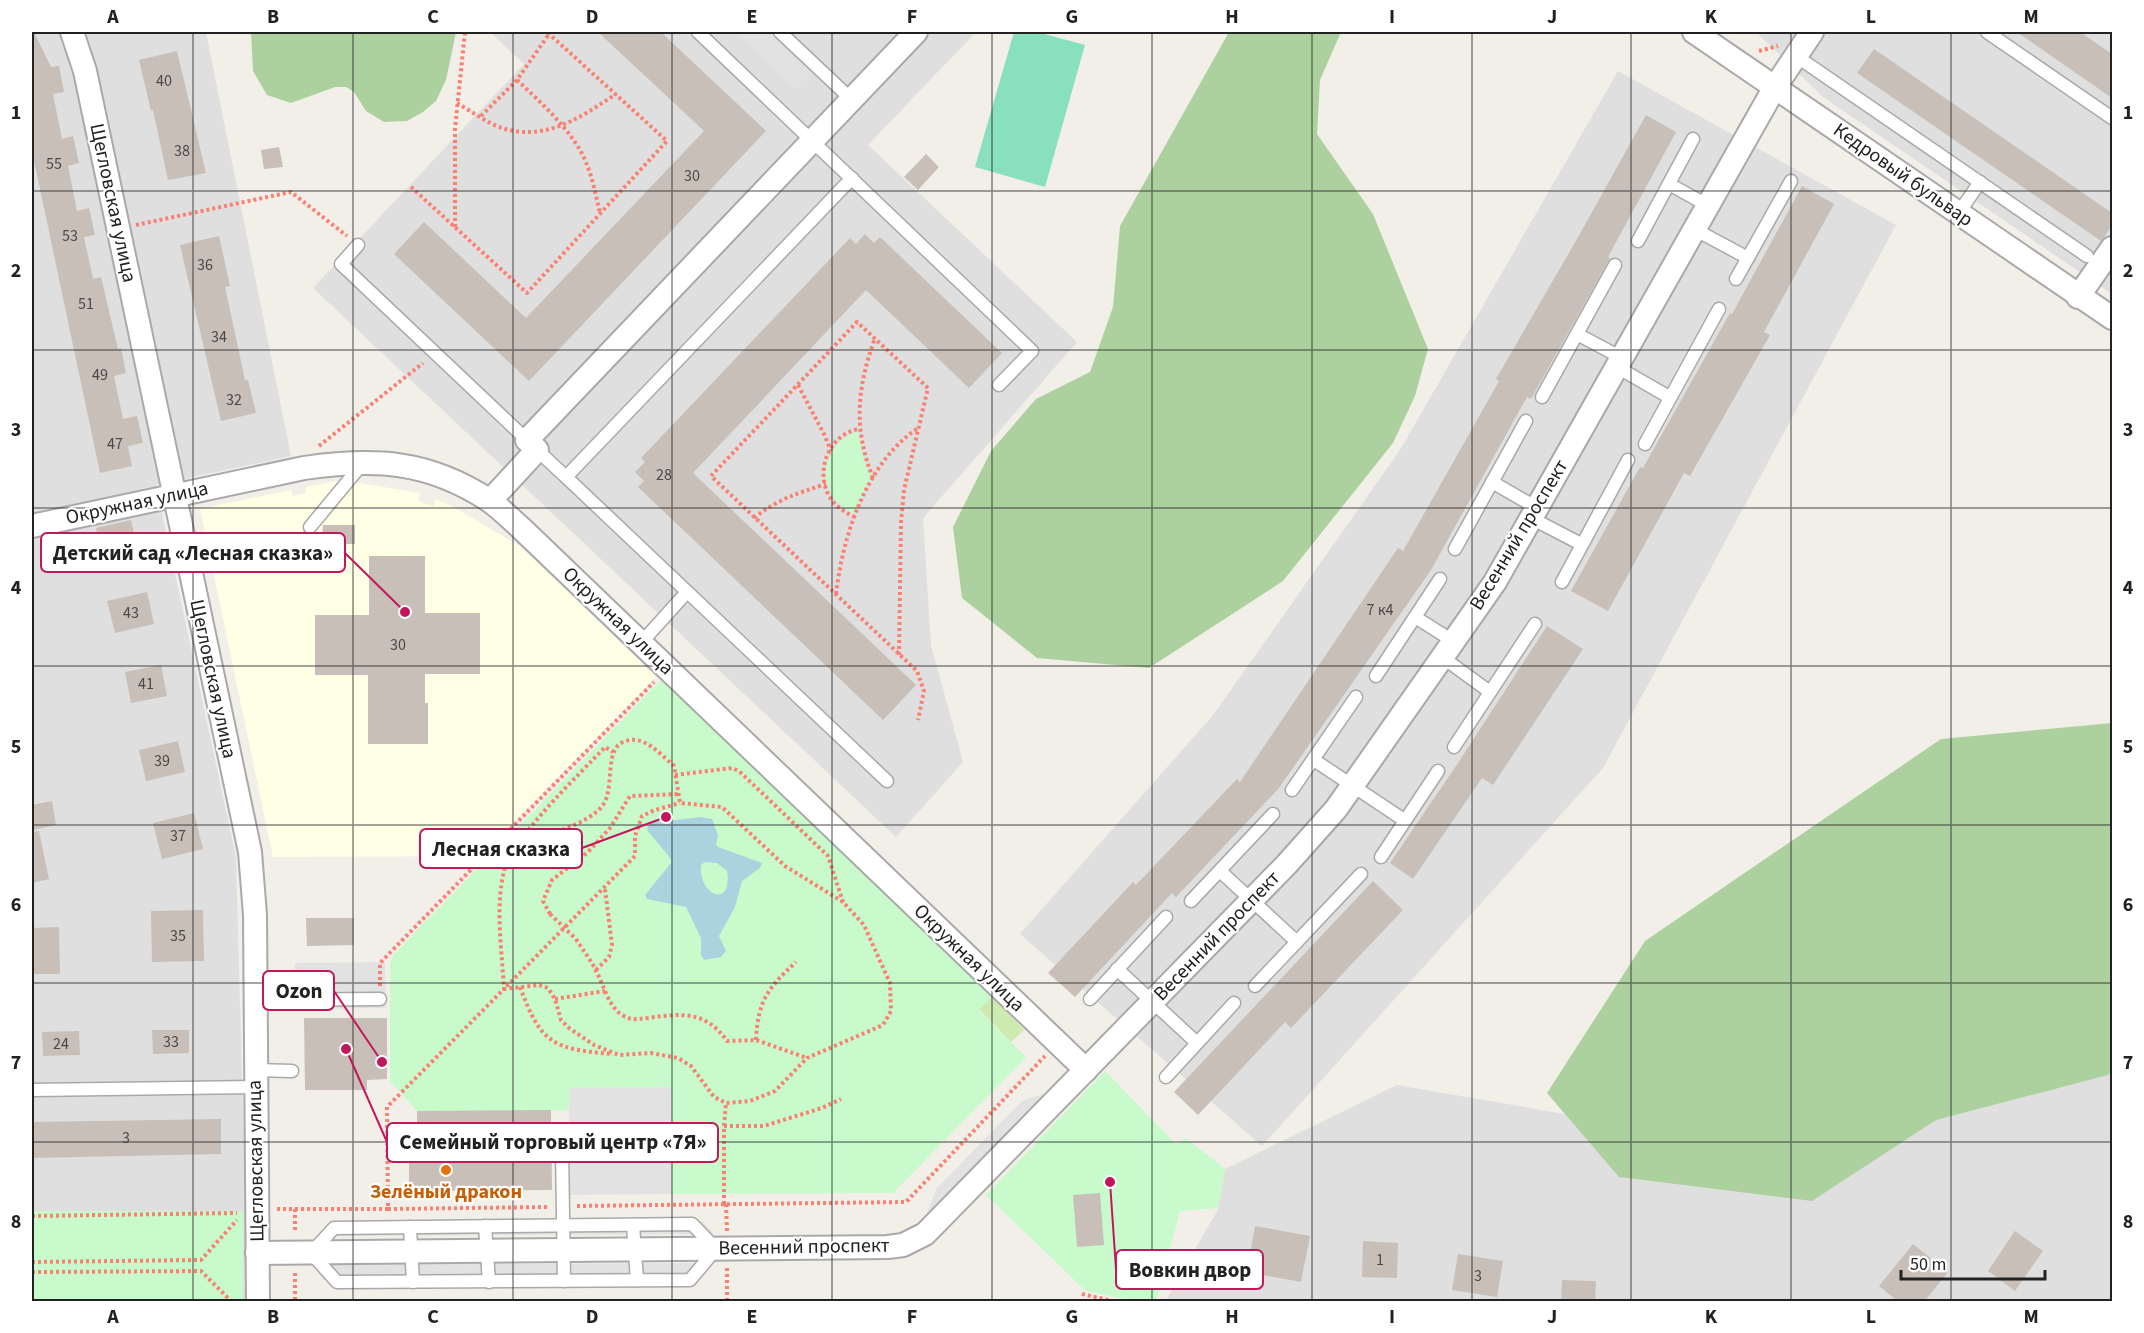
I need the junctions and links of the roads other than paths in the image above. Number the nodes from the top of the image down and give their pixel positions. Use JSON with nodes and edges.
{"nodes":[{"id":1,"x":72,"y":32,"type":"edge"},
{"id":2,"x":698,"y":32,"type":"edge"},
{"id":3,"x":780,"y":32,"type":"edge"},
{"id":4,"x":916,"y":32,"type":"edge"},
{"id":5,"x":1694,"y":32,"type":"edge"},
{"id":6,"x":1987,"y":32,"type":"edge"},
{"id":7,"x":1803,"y":45,"type":"edge"},
{"id":8,"x":1775,"y":87,"type":"junction"},
{"id":9,"x":851,"y":99,"type":"junction"},
{"id":10,"x":2112,"y":118,"type":"edge"},
{"id":11,"x":1693,"y":139,"type":"dead end"},
{"id":12,"x":812,"y":140,"type":"junction"},
{"id":13,"x":852,"y":178,"type":"junction"},
{"id":14,"x":1791,"y":181,"type":"dead end"},
{"id":15,"x":1980,"y":182,"type":"junction"},
{"id":16,"x":1669,"y":184,"type":"junction"},
{"id":17,"x":1707,"y":205,"type":"junction"},
{"id":18,"x":1958,"y":214,"type":"junction"},
{"id":19,"x":1694,"y":229,"type":"junction"},
{"id":20,"x":1638,"y":241,"type":"dead end"},
{"id":21,"x":358,"y":245,"type":"road end"},
{"id":22,"x":2112,"y":248,"type":"edge"},
{"id":23,"x":2087,"y":256,"type":"dead end"},
{"id":24,"x":1748,"y":258,"type":"junction"},
{"id":25,"x":1615,"y":265,"type":"dead end"},
{"id":26,"x":1736,"y":279,"type":"dead end"},
{"id":27,"x":2078,"y":297,"type":"junction"},
{"id":28,"x":1719,"y":309,"type":"dead end"},
{"id":29,"x":2112,"y":318,"type":"edge"},
{"id":30,"x":1577,"y":334,"type":"junction"},
{"id":31,"x":1619,"y":362,"type":"junction"},
{"id":32,"x":999,"y":385,"type":"dead end"},
{"id":33,"x":1542,"y":397,"type":"dead end"},
{"id":34,"x":1670,"y":397,"type":"junction"},
{"id":35,"x":1526,"y":421,"type":"dead end"},
{"id":36,"x":1645,"y":444,"type":"dead end"},
{"id":37,"x":532,"y":445,"type":"junction"},
{"id":38,"x":1628,"y":460,"type":"dead end"},
{"id":39,"x":364,"y":462,"type":"junction"},
{"id":40,"x":566,"y":477,"type":"junction"},
{"id":41,"x":1492,"y":482,"type":"junction"},
{"id":42,"x":174,"y":496,"type":"junction"},
{"id":43,"x":490,"y":501,"type":"junction"},
{"id":44,"x":1534,"y":513,"type":"junction"},
{"id":45,"x":32,"y":526,"type":"edge"},
{"id":46,"x":310,"y":528,"type":"dead end"},
{"id":47,"x":1581,"y":544,"type":"junction"},
{"id":48,"x":1455,"y":549,"type":"dead end"},
{"id":49,"x":1440,"y":579,"type":"dead end"},
{"id":50,"x":1562,"y":582,"type":"dead end"},
{"id":51,"x":687,"y":592,"type":"junction"},
{"id":52,"x":1416,"y":617,"type":"junction"},
{"id":53,"x":1535,"y":624,"type":"dead end"},
{"id":54,"x":641,"y":643,"type":"junction"},
{"id":55,"x":1447,"y":649,"type":"junction"},
{"id":56,"x":1376,"y":676,"type":"dead end"},
{"id":57,"x":1490,"y":692,"type":"junction"},
{"id":58,"x":1356,"y":697,"type":"dead end"},
{"id":59,"x":1454,"y":747,"type":"dead end"},
{"id":60,"x":1314,"y":760,"type":"junction"},
{"id":61,"x":1438,"y":771,"type":"dead end"},
{"id":62,"x":887,"y":781,"type":"dead end"},
{"id":63,"x":1352,"y":785,"type":"junction"},
{"id":64,"x":1292,"y":790,"type":"dead end"},
{"id":65,"x":1273,"y":814,"type":"dead end"},
{"id":66,"x":1404,"y":820,"type":"junction"},
{"id":67,"x":1381,"y":856,"type":"dead end"},
{"id":68,"x":1220,"y":871,"type":"junction"},
{"id":69,"x":1361,"y":874,"type":"dead end"},
{"id":70,"x":1252,"y":900,"type":"junction"},
{"id":71,"x":1191,"y":901,"type":"dead end"},
{"id":72,"x":1166,"y":917,"type":"dead end"},
{"id":73,"x":1297,"y":942,"type":"junction"},
{"id":74,"x":1117,"y":969,"type":"junction"},
{"id":75,"x":1255,"y":986,"type":"dead end"},
{"id":76,"x":380,"y":999,"type":"road end"},
{"id":77,"x":1090,"y":999,"type":"dead end"},
{"id":78,"x":255,"y":1000,"type":"junction"},
{"id":79,"x":1153,"y":1002,"type":"junction"},
{"id":80,"x":1234,"y":1003,"type":"dead end"},
{"id":81,"x":1197,"y":1043,"type":"junction"},
{"id":82,"x":1086,"y":1070,"type":"junction"},
{"id":83,"x":292,"y":1071,"type":"dead end"},
{"id":84,"x":1166,"y":1077,"type":"dead end"},
{"id":85,"x":255,"y":1079,"type":"junction"},
{"id":86,"x":32,"y":1090,"type":"edge"},
{"id":87,"x":562,"y":1148,"type":"dead end"},
{"id":88,"x":564,"y":1225,"type":"junction"},
{"id":89,"x":633,"y":1225,"type":"junction"},
{"id":90,"x":485,"y":1226,"type":"junction"},
{"id":91,"x":410,"y":1227,"type":"junction"},
{"id":92,"x":716,"y":1249,"type":"junction"},
{"id":93,"x":636,"y":1250,"type":"junction"},
{"id":94,"x":487,"y":1251,"type":"junction"},
{"id":95,"x":564,"y":1251,"type":"junction"},
{"id":96,"x":311,"y":1252,"type":"junction"},
{"id":97,"x":257,"y":1253,"type":"junction"},
{"id":98,"x":412,"y":1253,"type":"junction"},
{"id":99,"x":637,"y":1280,"type":"junction"},
{"id":100,"x":489,"y":1281,"type":"junction"},
{"id":101,"x":564,"y":1281,"type":"junction"},
{"id":102,"x":413,"y":1282,"type":"junction"},
{"id":103,"x":258,"y":1302,"type":"edge"}],
"edges":[{"from":1,"to":42,"type":"street","name":"Щегловская улица"},
{"from":2,"to":12,"type":"lane"},
{"from":3,"to":9,"type":"lane"},
{"from":4,"to":9,"type":"street"},
{"from":5,"to":8,"type":"street","name":"Кедровый бульвар"},
{"from":6,"to":10,"type":"lane"},
{"from":7,"to":8,"type":"street","name":"Весенний проспект"},
{"from":7,"to":15,"type":"lane"},
{"from":8,"to":17,"type":"street","name":"Весенний проспект"},
{"from":8,"to":18,"type":"street","name":"Кедровый бульвар"},
{"from":9,"to":12,"type":"street"},
{"from":11,"to":16,"type":"lane"},
{"from":12,"to":13,"type":"lane"},
{"from":12,"to":37,"type":"street"},
{"from":13,"to":32,"type":"lane"},
{"from":13,"to":40,"type":"lane"},
{"from":14,"to":24,"type":"lane"},
{"from":15,"to":18,"type":"lane"},
{"from":15,"to":23,"type":"lane"},
{"from":16,"to":17,"type":"lane"},
{"from":16,"to":20,"type":"lane"},
{"from":17,"to":19,"type":"street","name":"Весенний проспект"},
{"from":18,"to":27,"type":"street","name":"Кедровый бульвар"},
{"from":19,"to":24,"type":"lane"},
{"from":19,"to":31,"type":"street","name":"Весенний проспект"},
{"from":21,"to":37,"type":"lane"},
{"from":22,"to":27,"type":"street"},
{"from":24,"to":26,"type":"lane"},
{"from":25,"to":30,"type":"lane"},
{"from":27,"to":29,"type":"street","name":"Кедровый бульвар"},
{"from":28,"to":34,"type":"lane"},
{"from":30,"to":31,"type":"lane"},
{"from":30,"to":33,"type":"lane"},
{"from":31,"to":34,"type":"lane"},
{"from":31,"to":44,"type":"street","name":"Весенний проспект"},
{"from":34,"to":36,"type":"lane"},
{"from":35,"to":41,"type":"lane"},
{"from":37,"to":40,"type":"lane"},
{"from":37,"to":43,"type":"street"},
{"from":38,"to":47,"type":"lane"},
{"from":39,"to":42,"type":"street","name":"Окружная улица"},
{"from":39,"to":43,"type":"street","name":"Окружная улица"},
{"from":39,"to":46,"type":"lane"},
{"from":40,"to":51,"type":"lane"},
{"from":41,"to":44,"type":"lane"},
{"from":41,"to":48,"type":"lane"},
{"from":42,"to":45,"type":"street","name":"Окружная улица"},
{"from":42,"to":78,"type":"street","name":"Щегловская улица"},
{"from":43,"to":54,"type":"street","name":"Окружная улица"},
{"from":44,"to":47,"type":"lane"},
{"from":44,"to":55,"type":"street","name":"Весенний проспект"},
{"from":47,"to":50,"type":"lane"},
{"from":49,"to":52,"type":"lane"},
{"from":51,"to":54,"type":"lane"},
{"from":51,"to":62,"type":"lane"},
{"from":52,"to":55,"type":"lane"},
{"from":52,"to":56,"type":"lane"},
{"from":53,"to":57,"type":"lane"},
{"from":54,"to":82,"type":"street","name":"Окружная улица"},
{"from":55,"to":57,"type":"lane"},
{"from":55,"to":63,"type":"street","name":"Весенний проспект"},
{"from":57,"to":59,"type":"lane"},
{"from":58,"to":60,"type":"lane"},
{"from":60,"to":63,"type":"lane"},
{"from":60,"to":64,"type":"lane"},
{"from":61,"to":66,"type":"lane"},
{"from":63,"to":66,"type":"lane"},
{"from":63,"to":70,"type":"street","name":"Весенний проспект"},
{"from":65,"to":68,"type":"lane"},
{"from":66,"to":67,"type":"lane"},
{"from":68,"to":70,"type":"lane"},
{"from":68,"to":71,"type":"lane"},
{"from":69,"to":73,"type":"lane"},
{"from":70,"to":73,"type":"lane"},
{"from":70,"to":79,"type":"street","name":"Весенний проспект"},
{"from":72,"to":74,"type":"lane"},
{"from":73,"to":75,"type":"lane"},
{"from":74,"to":77,"type":"lane"},
{"from":74,"to":79,"type":"lane"},
{"from":76,"to":78,"type":"lane"},
{"from":78,"to":85,"type":"street","name":"Щегловская улица"},
{"from":79,"to":81,"type":"lane"},
{"from":79,"to":82,"type":"street","name":"Весенний проспект"},
{"from":80,"to":81,"type":"lane"},
{"from":81,"to":84,"type":"lane"},
{"from":82,"to":92,"type":"street","name":"Весенний проспект"},
{"from":83,"to":85,"type":"lane"},
{"from":85,"to":86,"type":"lane"},
{"from":85,"to":97,"type":"street","name":"Щегловская улица"},
{"from":87,"to":88,"type":"lane"},
{"from":88,"to":89,"type":"lane"},
{"from":88,"to":90,"type":"lane"},
{"from":88,"to":95,"type":"lane"},
{"from":89,"to":92,"type":"lane"},
{"from":89,"to":93,"type":"lane"},
{"from":90,"to":91,"type":"lane"},
{"from":90,"to":94,"type":"lane"},
{"from":91,"to":96,"type":"lane"},
{"from":91,"to":98,"type":"lane"},
{"from":92,"to":93,"type":"street","name":"Весенний проспект"},
{"from":92,"to":99,"type":"lane"},
{"from":93,"to":95,"type":"street","name":"Весенний проспект"},
{"from":93,"to":99,"type":"lane"},
{"from":94,"to":95,"type":"street","name":"Весенний проспект"},
{"from":94,"to":98,"type":"street","name":"Весенний проспект"},
{"from":94,"to":100,"type":"lane"},
{"from":95,"to":101,"type":"lane"},
{"from":96,"to":97,"type":"street","name":"Весенний проспект"},
{"from":96,"to":98,"type":"street","name":"Весенний проспект"},
{"from":96,"to":102,"type":"lane"},
{"from":97,"to":103,"type":"street","name":"Щегловская улица"},
{"from":98,"to":102,"type":"lane"},
{"from":99,"to":101,"type":"lane"},
{"from":100,"to":101,"type":"lane"},
{"from":100,"to":102,"type":"lane"}]}
